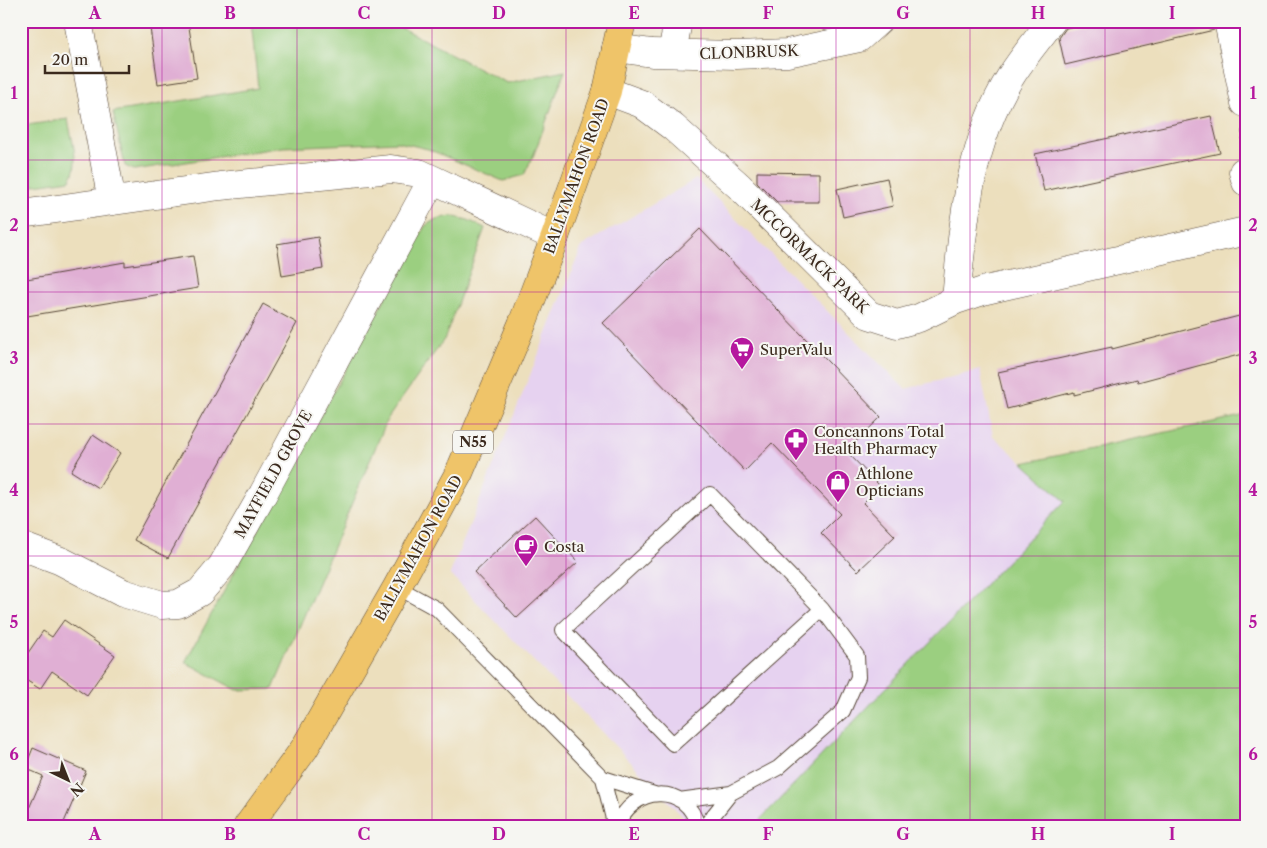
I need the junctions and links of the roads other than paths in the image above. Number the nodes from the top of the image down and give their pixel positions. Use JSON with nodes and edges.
{"nodes":[{"id":1,"x":78,"y":21,"type":"edge"},
{"id":2,"x":622,"y":21,"type":"edge"},
{"id":3,"x":678,"y":21,"type":"edge"},
{"id":4,"x":878,"y":21,"type":"edge"},
{"id":5,"x":1052,"y":21,"type":"edge"},
{"id":6,"x":1228,"y":21,"type":"edge"},
{"id":7,"x":616,"y":48,"type":"junction"},
{"id":8,"x":672,"y":53,"type":"junction"},
{"id":9,"x":607,"y":91,"type":"junction"},
{"id":10,"x":1245,"y":102,"type":"edge"},
{"id":11,"x":432,"y":180,"type":"junction"},
{"id":12,"x":112,"y":201,"type":"junction"},
{"id":13,"x":21,"y":214,"type":"edge"},
{"id":14,"x":1246,"y":231,"type":"edge"},
{"id":15,"x":554,"y":237,"type":"junction"},
{"id":16,"x":956,"y":300,"type":"junction"},
{"id":17,"x":21,"y":546,"type":"edge"},
{"id":18,"x":397,"y":587,"type":"junction"},
{"id":19,"x":822,"y":609,"type":"junction"},
{"id":20,"x":603,"y":778,"type":"junction"},
{"id":21,"x":731,"y":793,"type":"junction"},
{"id":22,"x":654,"y":794,"type":"junction"},
{"id":23,"x":679,"y":800,"type":"junction"},
{"id":24,"x":247,"y":827,"type":"edge"},
{"id":25,"x":616,"y":827,"type":"edge"},
{"id":26,"x":698,"y":827,"type":"edge"},
{"id":27,"x":704,"y":827,"type":"edge"}],
"edges":[{"from":1,"to":12,"type":"street"},
{"from":2,"to":7,"type":"main road","name":"BALLYMAHON ROAD","number":"N55"},
{"from":3,"to":8,"type":"street"},
{"from":4,"to":8,"type":"street","name":"CLONBRUSK"},
{"from":5,"to":16,"type":"street"},
{"from":6,"to":10,"type":"street"},
{"from":7,"to":8,"type":"street","name":"CLONBRUSK"},
{"from":7,"to":9,"type":"main road","name":"BALLYMAHON ROAD","number":"N55"},
{"from":9,"to":15,"type":"main road","name":"BALLYMAHON ROAD","number":"N55"},
{"from":9,"to":16,"type":"street","name":"MCCORMACK PARK"},
{"from":11,"to":12,"type":"street"},
{"from":11,"to":15,"type":"street"},
{"from":11,"to":17,"type":"street","name":"MAYFIELD GROVE"},
{"from":12,"to":13,"type":"street"},
{"from":14,"to":16,"type":"street","name":"MCCORMACK PARK"},
{"from":15,"to":18,"type":"main road","name":"BALLYMAHON ROAD","number":"N55"},
{"from":18,"to":20,"type":"lane"},
{"from":18,"to":24,"type":"main road","name":"BALLYMAHON ROAD","number":"N55"},
{"from":19,"to":19,"type":"lane"},
{"from":19,"to":21,"type":"lane"},
{"from":20,"to":22,"type":"lane"},
{"from":20,"to":25,"type":"lane"},
{"from":21,"to":23,"type":"lane"},
{"from":21,"to":27,"type":"lane"},
{"from":22,"to":23,"type":"lane"},
{"from":22,"to":25,"type":"lane"},
{"from":23,"to":26,"type":"lane"}]}
